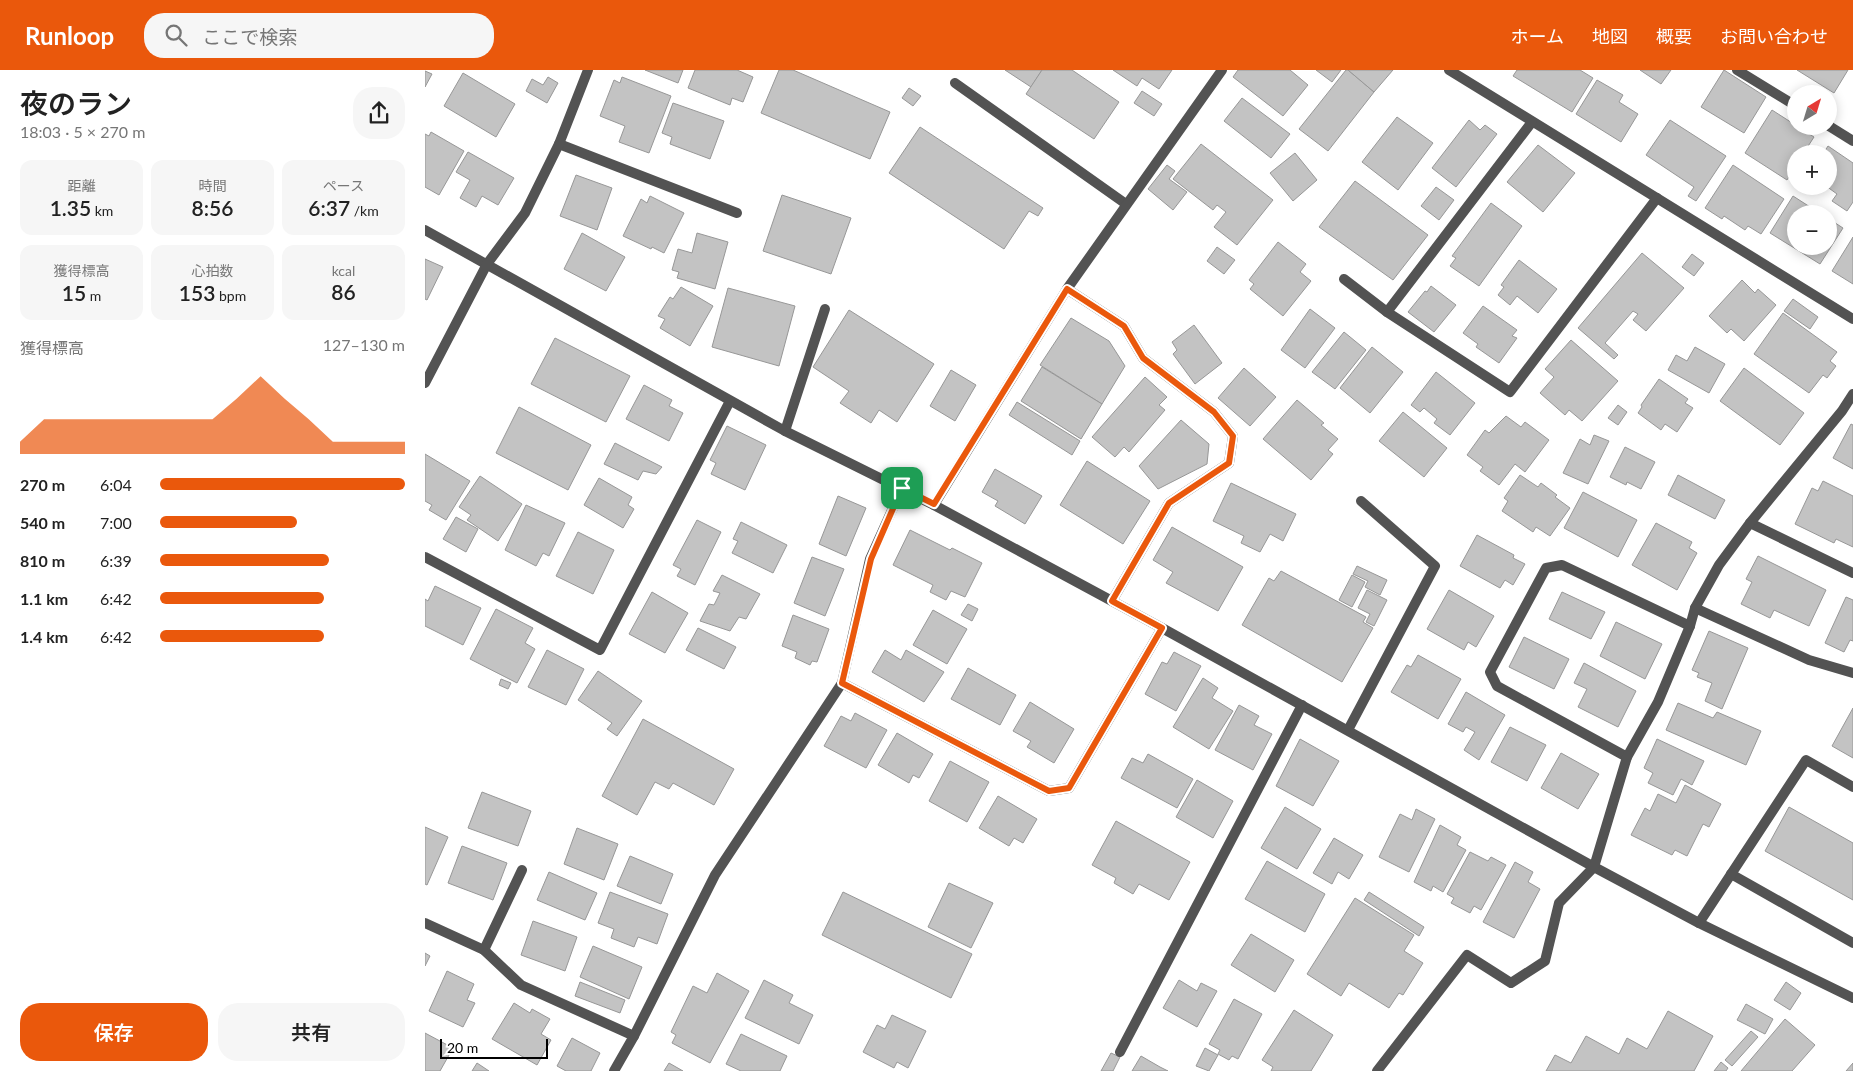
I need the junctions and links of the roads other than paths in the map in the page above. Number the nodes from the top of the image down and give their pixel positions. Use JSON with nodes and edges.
{"nodes":[{"id":1,"x":588,"y":70,"type":"edge"},
{"id":2,"x":1222,"y":70,"type":"edge"},
{"id":3,"x":1449,"y":70,"type":"edge"},
{"id":4,"x":1471,"y":70,"type":"edge"},
{"id":5,"x":1737,"y":70,"type":"edge"},
{"id":6,"x":1464,"y":79,"type":"junction"},
{"id":7,"x":955,"y":83,"type":"dead end"},
{"id":8,"x":1787,"y":101,"type":"edge"},
{"id":9,"x":1532,"y":122,"type":"junction"},
{"id":10,"x":1837,"y":131,"type":"edge"},
{"id":11,"x":1853,"y":141,"type":"edge"},
{"id":12,"x":559,"y":144,"type":"junction"},
{"id":13,"x":1657,"y":198,"type":"junction"},
{"id":14,"x":1126,"y":204,"type":"junction"},
{"id":15,"x":737,"y":213,"type":"dead end"},
{"id":16,"x":425,"y":230,"type":"edge"},
{"id":17,"x":487,"y":264,"type":"junction"},
{"id":18,"x":1344,"y":279,"type":"dead end"},
{"id":19,"x":1067,"y":289,"type":"junction"},
{"id":20,"x":825,"y":309,"type":"dead end"},
{"id":21,"x":1387,"y":312,"type":"junction"},
{"id":22,"x":1853,"y":319,"type":"edge"},
{"id":23,"x":425,"y":383,"type":"edge"},
{"id":24,"x":1853,"y":394,"type":"edge"},
{"id":25,"x":730,"y":401,"type":"junction"},
{"id":26,"x":785,"y":430,"type":"junction"},
{"id":27,"x":902,"y":488,"type":"junction"},
{"id":28,"x":1361,"y":501,"type":"dead end"},
{"id":29,"x":934,"y":504,"type":"junction"},
{"id":30,"x":1750,"y":523,"type":"junction"},
{"id":31,"x":425,"y":557,"type":"edge"},
{"id":32,"x":1853,"y":573,"type":"edge"},
{"id":33,"x":1112,"y":601,"type":"junction"},
{"id":34,"x":1695,"y":608,"type":"junction"},
{"id":35,"x":1690,"y":626,"type":"junction"},
{"id":36,"x":1162,"y":628,"type":"junction"},
{"id":37,"x":1853,"y":673,"type":"edge"},
{"id":38,"x":842,"y":683,"type":"junction"},
{"id":39,"x":1302,"y":705,"type":"junction"},
{"id":40,"x":1348,"y":730,"type":"junction"},
{"id":41,"x":1627,"y":757,"type":"junction"},
{"id":42,"x":1853,"y":787,"type":"edge"},
{"id":43,"x":1594,"y":867,"type":"junction"},
{"id":44,"x":522,"y":870,"type":"dead end"},
{"id":45,"x":1731,"y":874,"type":"junction"},
{"id":46,"x":425,"y":923,"type":"edge"},
{"id":47,"x":1699,"y":924,"type":"junction"},
{"id":48,"x":1853,"y":943,"type":"edge"},
{"id":49,"x":484,"y":950,"type":"junction"},
{"id":50,"x":1853,"y":998,"type":"edge"},
{"id":51,"x":634,"y":1036,"type":"junction"},
{"id":52,"x":1120,"y":1052,"type":"dead end"},
{"id":53,"x":614,"y":1071,"type":"edge"},
{"id":54,"x":1377,"y":1071,"type":"edge"}],
"edges":[{"from":1,"to":12,"type":"street"},
{"from":2,"to":14,"type":"street"},
{"from":3,"to":6,"type":"street"},
{"from":4,"to":6,"type":"street"},
{"from":5,"to":8,"type":"street"},
{"from":6,"to":9,"type":"street"},
{"from":7,"to":14,"type":"street"},
{"from":9,"to":13,"type":"street"},
{"from":9,"to":21,"type":"street"},
{"from":10,"to":11,"type":"street"},
{"from":12,"to":15,"type":"street"},
{"from":12,"to":17,"type":"street"},
{"from":13,"to":21,"type":"street"},
{"from":13,"to":22,"type":"street"},
{"from":14,"to":19,"type":"street"},
{"from":16,"to":17,"type":"street"},
{"from":17,"to":23,"type":"street"},
{"from":17,"to":25,"type":"street"},
{"from":18,"to":21,"type":"street"},
{"from":19,"to":29,"type":"street"},
{"from":19,"to":33,"type":"street"},
{"from":20,"to":26,"type":"street"},
{"from":24,"to":30,"type":"street"},
{"from":25,"to":26,"type":"street"},
{"from":25,"to":31,"type":"street"},
{"from":26,"to":27,"type":"street"},
{"from":27,"to":29,"type":"street"},
{"from":27,"to":38,"type":"street"},
{"from":28,"to":40,"type":"street"},
{"from":29,"to":33,"type":"street"},
{"from":30,"to":32,"type":"street"},
{"from":30,"to":34,"type":"street"},
{"from":33,"to":36,"type":"street"},
{"from":34,"to":35,"type":"street"},
{"from":34,"to":37,"type":"street"},
{"from":35,"to":41,"type":"street"},
{"from":35,"to":41,"type":"street"},
{"from":36,"to":38,"type":"street"},
{"from":36,"to":39,"type":"street"},
{"from":38,"to":51,"type":"street"},
{"from":39,"to":40,"type":"street"},
{"from":39,"to":52,"type":"street"},
{"from":40,"to":43,"type":"street"},
{"from":41,"to":43,"type":"street"},
{"from":42,"to":45,"type":"street"},
{"from":43,"to":47,"type":"street"},
{"from":43,"to":54,"type":"street"},
{"from":44,"to":49,"type":"street"},
{"from":45,"to":47,"type":"street"},
{"from":45,"to":48,"type":"street"},
{"from":46,"to":49,"type":"street"},
{"from":47,"to":50,"type":"street"},
{"from":49,"to":51,"type":"street"},
{"from":51,"to":53,"type":"street"}]}
